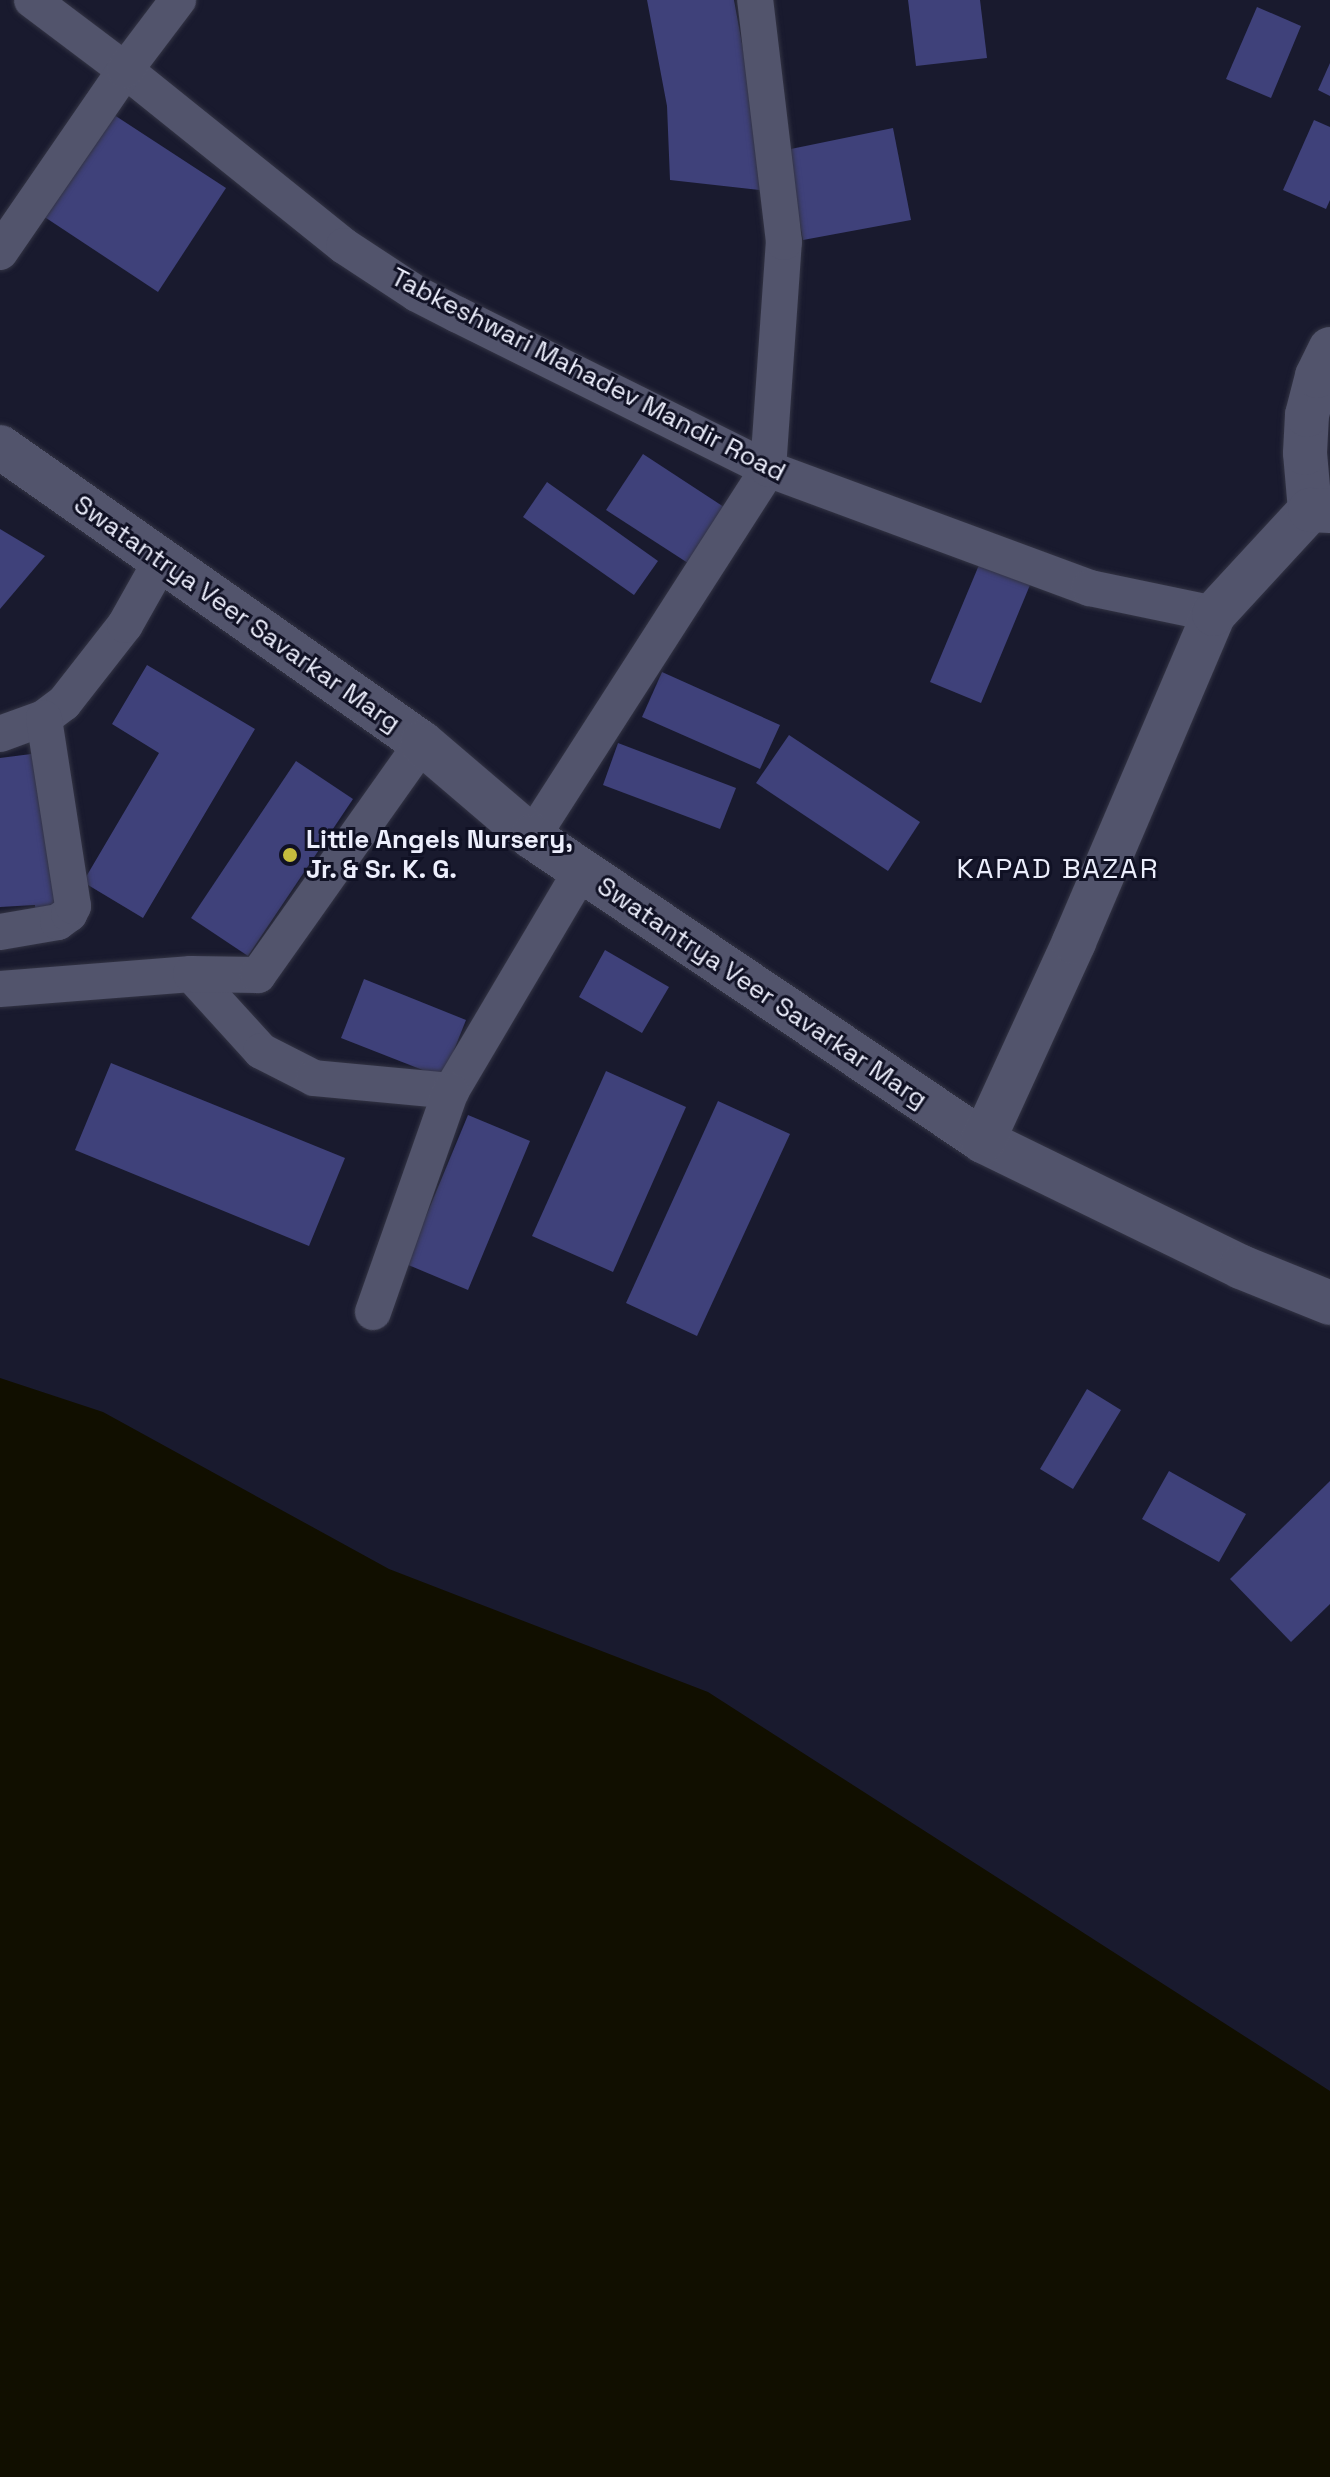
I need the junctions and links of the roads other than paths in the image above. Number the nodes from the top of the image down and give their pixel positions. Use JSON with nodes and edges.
{"nodes":[{"id":1,"x":32,"y":0,"type":"edge"},
{"id":2,"x":178,"y":0,"type":"edge"},
{"id":3,"x":755,"y":0,"type":"edge"},
{"id":4,"x":125,"y":70,"type":"junction"},
{"id":5,"x":0,"y":252,"type":"edge"},
{"id":6,"x":1330,"y":349,"type":"edge"},
{"id":7,"x":0,"y":447,"type":"edge"},
{"id":8,"x":768,"y":469,"type":"junction"},
{"id":9,"x":1320,"y":510,"type":"edge"},
{"id":10,"x":161,"y":561,"type":"junction"},
{"id":11,"x":1214,"y":614,"type":"junction"},
{"id":12,"x":44,"y":718,"type":"junction"},
{"id":13,"x":0,"y":734,"type":"edge"},
{"id":14,"x":422,"y":743,"type":"junction"},
{"id":15,"x":532,"y":837,"type":"junction"},
{"id":16,"x":581,"y":871,"type":"junction"},
{"id":17,"x":0,"y":932,"type":"edge"},
{"id":18,"x":191,"y":974,"type":"junction"},
{"id":19,"x":0,"y":989,"type":"edge"},
{"id":20,"x":451,"y":1091,"type":"junction"},
{"id":21,"x":983,"y":1141,"type":"junction"},
{"id":22,"x":1330,"y":1303,"type":"edge"},
{"id":23,"x":373,"y":1312,"type":"dead end"}],
"edges":[{"from":1,"to":4,"type":"street","name":"Tabkeshwari Mahadev Mandir Road"},
{"from":2,"to":4,"type":"street"},
{"from":3,"to":8,"type":"street"},
{"from":4,"to":5,"type":"street"},
{"from":4,"to":8,"type":"street","name":"Tabkeshwari Mahadev Mandir Road"},
{"from":6,"to":9,"type":"street"},
{"from":7,"to":10,"type":"street","name":"Swatantrya Veer Savarkar Marg"},
{"from":8,"to":11,"type":"street","name":"Tabkeshwari Mahadev Mandir Road"},
{"from":8,"to":15,"type":"street"},
{"from":9,"to":11,"type":"street"},
{"from":10,"to":12,"type":"street"},
{"from":10,"to":14,"type":"street","name":"Swatantrya Veer Savarkar Marg"},
{"from":11,"to":21,"type":"street"},
{"from":12,"to":13,"type":"street"},
{"from":12,"to":17,"type":"street"},
{"from":14,"to":15,"type":"street","name":"Swatantrya Veer Savarkar Marg"},
{"from":14,"to":18,"type":"street"},
{"from":15,"to":16,"type":"street","name":"Swatantrya Veer Savarkar Marg"},
{"from":16,"to":20,"type":"street"},
{"from":16,"to":21,"type":"street","name":"Swatantrya Veer Savarkar Marg"},
{"from":18,"to":19,"type":"street"},
{"from":18,"to":20,"type":"street"},
{"from":20,"to":23,"type":"street"},
{"from":21,"to":22,"type":"street","name":"Swatantrya Veer Savarkar Marg"}]}
